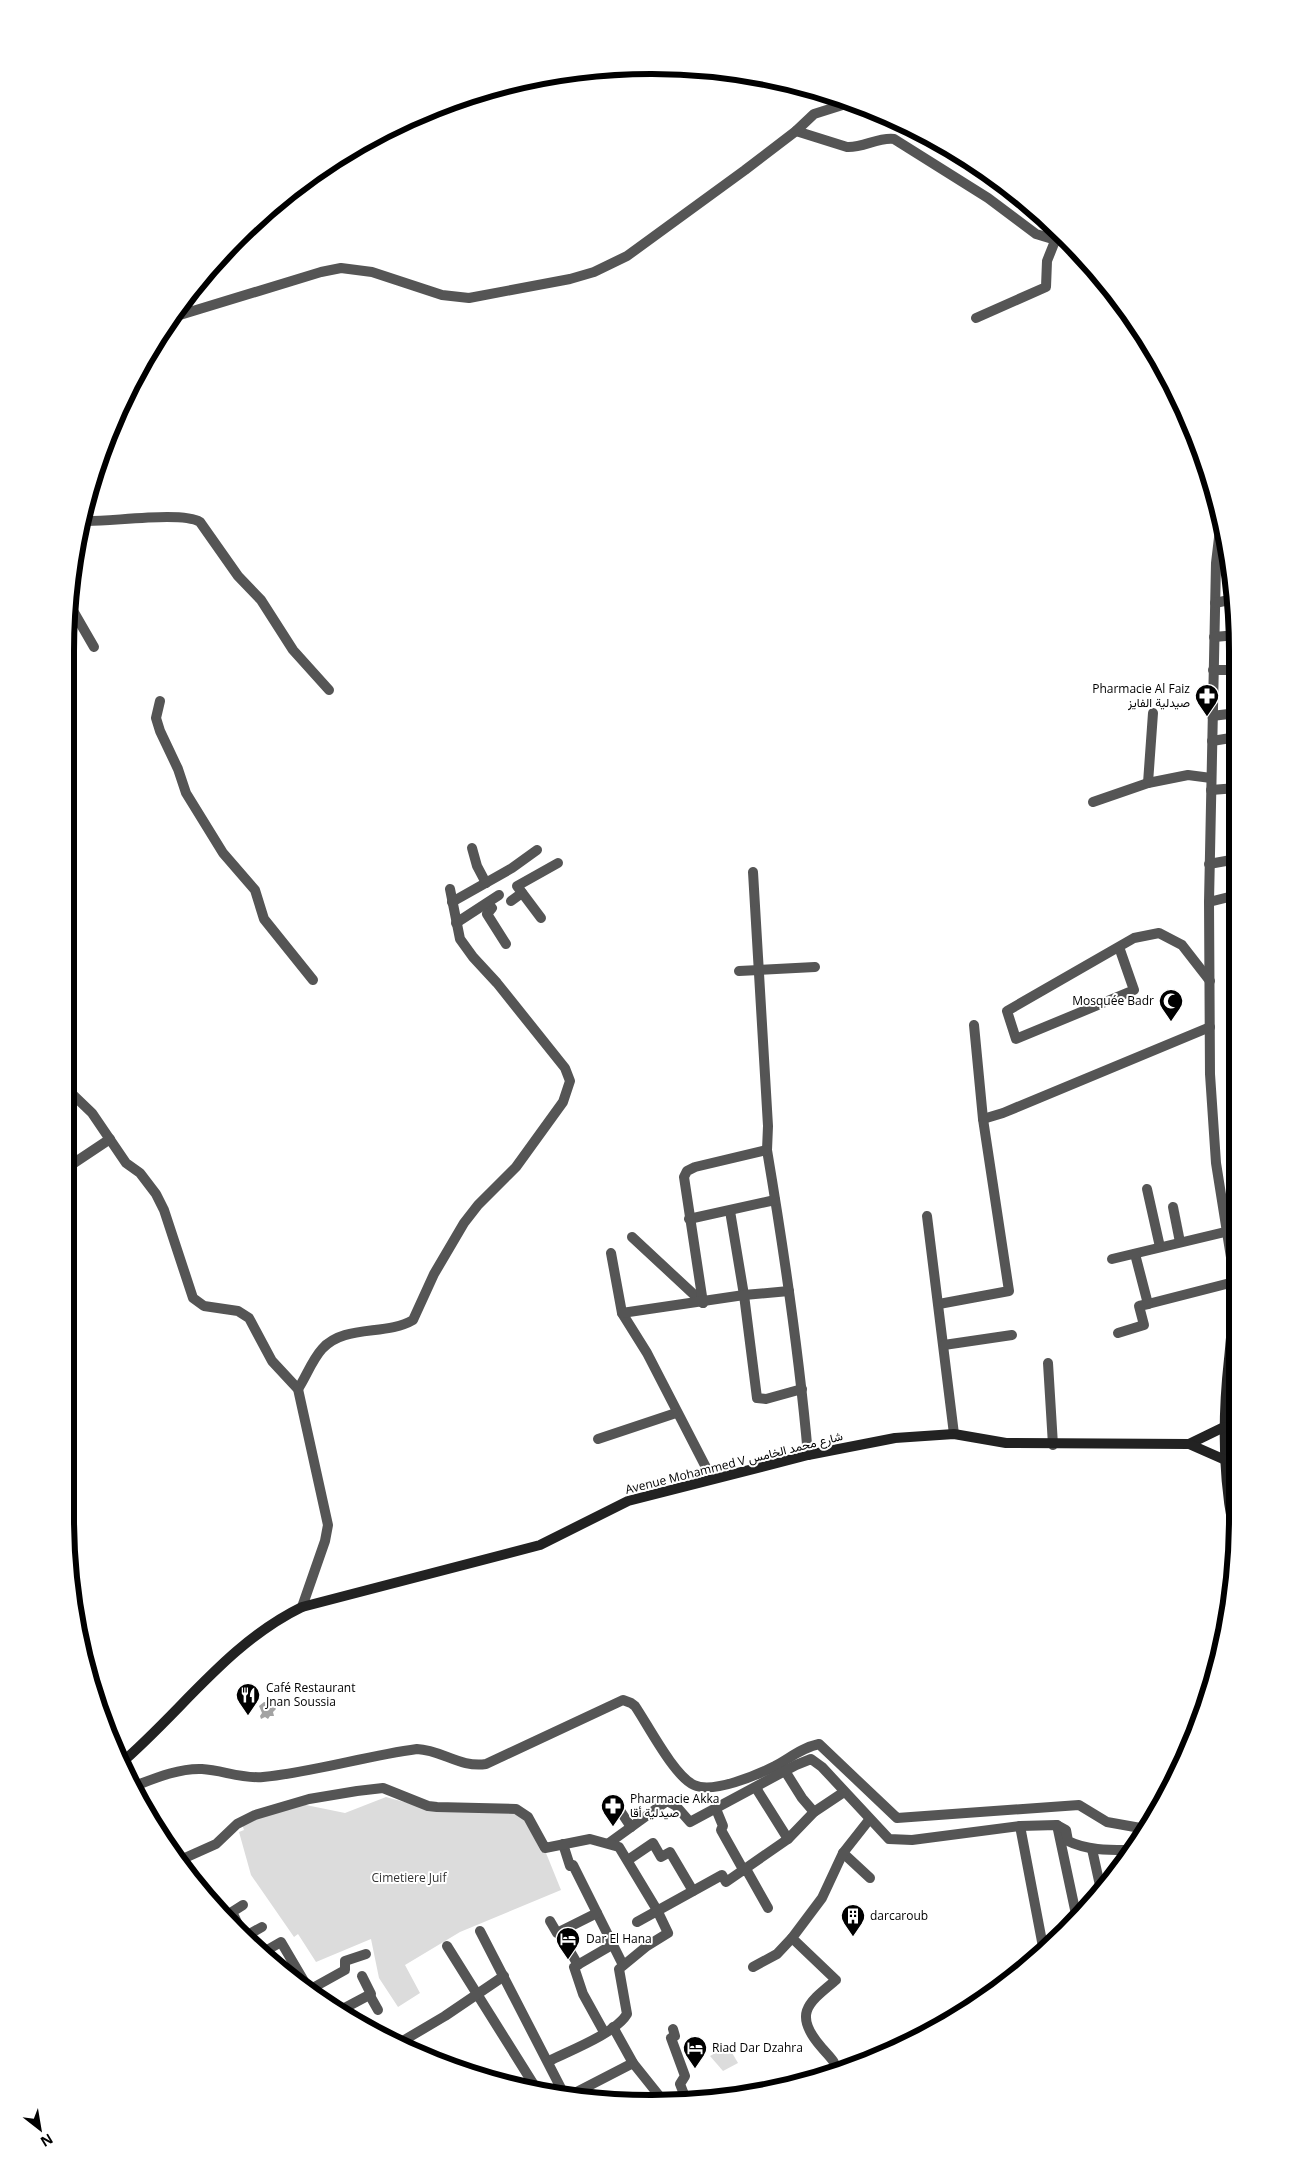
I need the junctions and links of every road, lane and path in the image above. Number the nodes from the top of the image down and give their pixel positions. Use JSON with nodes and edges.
{"nodes":[{"id":1,"x":841,"y":106,"type":"edge"},
{"id":2,"x":796,"y":131,"type":"junction"},
{"id":3,"x":1054,"y":241,"type":"junction"},
{"id":4,"x":1059,"y":242,"type":"edge"},
{"id":5,"x":183,"y":314,"type":"edge"},
{"id":6,"x":976,"y":318,"type":"dead end"},
{"id":7,"x":89,"y":521,"type":"edge"},
{"id":8,"x":1219,"y":545,"type":"edge"},
{"id":9,"x":1227,"y":601,"type":"edge"},
{"id":10,"x":1215,"y":603,"type":"junction"},
{"id":11,"x":75,"y":614,"type":"edge"},
{"id":12,"x":1229,"y":636,"type":"edge"},
{"id":13,"x":1214,"y":637,"type":"junction"},
{"id":14,"x":94,"y":647,"type":"dead end"},
{"id":15,"x":1213,"y":670,"type":"junction"},
{"id":16,"x":1229,"y":670,"type":"edge"},
{"id":17,"x":328,"y":690,"type":"dead end"},
{"id":18,"x":160,"y":701,"type":"dead end"},
{"id":19,"x":1229,"y":713,"type":"edge"},
{"id":20,"x":1153,"y":714,"type":"dead end"},
{"id":21,"x":1212,"y":716,"type":"junction"},
{"id":22,"x":1229,"y":739,"type":"edge"},
{"id":23,"x":1212,"y":740,"type":"junction"},
{"id":24,"x":1211,"y":778,"type":"junction"},
{"id":25,"x":1148,"y":783,"type":"junction"},
{"id":26,"x":1229,"y":789,"type":"edge"},
{"id":27,"x":1211,"y":790,"type":"junction"},
{"id":28,"x":1093,"y":802,"type":"dead end"},
{"id":29,"x":472,"y":848,"type":"dead end"},
{"id":30,"x":537,"y":850,"type":"dead end"},
{"id":31,"x":1229,"y":860,"type":"edge"},
{"id":32,"x":558,"y":863,"type":"dead end"},
{"id":33,"x":1209,"y":864,"type":"junction"},
{"id":34,"x":753,"y":872,"type":"dead end"},
{"id":35,"x":486,"y":883,"type":"junction"},
{"id":36,"x":450,"y":889,"type":"dead end"},
{"id":37,"x":522,"y":893,"type":"junction"},
{"id":38,"x":499,"y":895,"type":"dead end"},
{"id":39,"x":1229,"y":897,"type":"edge"},
{"id":40,"x":511,"y":901,"type":"dead end"},
{"id":41,"x":452,"y":902,"type":"junction"},
{"id":42,"x":1209,"y":902,"type":"junction"},
{"id":43,"x":488,"y":903,"type":"junction"},
{"id":44,"x":541,"y":918,"type":"dead end"},
{"id":45,"x":456,"y":923,"type":"junction"},
{"id":46,"x":506,"y":944,"type":"dead end"},
{"id":47,"x":1119,"y":947,"type":"junction"},
{"id":48,"x":815,"y":967,"type":"dead end"},
{"id":49,"x":759,"y":970,"type":"junction"},
{"id":50,"x":739,"y":971,"type":"dead end"},
{"id":51,"x":313,"y":980,"type":"dead end"},
{"id":52,"x":1210,"y":982,"type":"junction"},
{"id":53,"x":974,"y":1025,"type":"dead end"},
{"id":54,"x":1210,"y":1027,"type":"junction"},
{"id":55,"x":74,"y":1096,"type":"edge"},
{"id":56,"x":79,"y":1101,"type":"junction"},
{"id":57,"x":74,"y":1103,"type":"edge"},
{"id":58,"x":983,"y":1119,"type":"junction"},
{"id":59,"x":110,"y":1139,"type":"junction"},
{"id":60,"x":767,"y":1150,"type":"junction"},
{"id":61,"x":74,"y":1163,"type":"edge"},
{"id":62,"x":1147,"y":1188,"type":"dead end"},
{"id":63,"x":776,"y":1200,"type":"junction"},
{"id":64,"x":1173,"y":1207,"type":"dead end"},
{"id":65,"x":730,"y":1211,"type":"junction"},
{"id":66,"x":928,"y":1216,"type":"dead end"},
{"id":67,"x":689,"y":1219,"type":"junction"},
{"id":68,"x":1225,"y":1232,"type":"junction"},
{"id":69,"x":632,"y":1237,"type":"dead end"},
{"id":70,"x":1180,"y":1242,"type":"junction"},
{"id":71,"x":1160,"y":1248,"type":"junction"},
{"id":72,"x":611,"y":1253,"type":"dead end"},
{"id":73,"x":1135,"y":1254,"type":"junction"},
{"id":74,"x":1229,"y":1254,"type":"edge"},
{"id":75,"x":1112,"y":1259,"type":"dead end"},
{"id":76,"x":1229,"y":1283,"type":"edge"},
{"id":77,"x":789,"y":1291,"type":"junction"},
{"id":78,"x":744,"y":1295,"type":"junction"},
{"id":79,"x":703,"y":1303,"type":"junction"},
{"id":80,"x":938,"y":1304,"type":"junction"},
{"id":81,"x":1148,"y":1304,"type":"junction"},
{"id":82,"x":622,"y":1313,"type":"junction"},
{"id":83,"x":1118,"y":1333,"type":"dead end"},
{"id":84,"x":1012,"y":1334,"type":"dead end"},
{"id":85,"x":944,"y":1345,"type":"junction"},
{"id":86,"x":1048,"y":1363,"type":"dead end"},
{"id":87,"x":298,"y":1389,"type":"junction"},
{"id":88,"x":802,"y":1389,"type":"junction"},
{"id":89,"x":1229,"y":1391,"type":"edge"},
{"id":90,"x":676,"y":1413,"type":"junction"},
{"id":91,"x":1224,"y":1427,"type":"junction"},
{"id":92,"x":954,"y":1434,"type":"junction"},
{"id":93,"x":598,"y":1439,"type":"dead end"},
{"id":94,"x":1190,"y":1444,"type":"junction"},
{"id":95,"x":1053,"y":1445,"type":"junction"},
{"id":96,"x":808,"y":1455,"type":"junction"},
{"id":97,"x":1223,"y":1459,"type":"junction"},
{"id":98,"x":712,"y":1479,"type":"junction"},
{"id":99,"x":1229,"y":1510,"type":"edge"},
{"id":100,"x":302,"y":1607,"type":"junction"},
{"id":101,"x":127,"y":1758,"type":"edge"},
{"id":102,"x":786,"y":1771,"type":"junction"},
{"id":103,"x":139,"y":1784,"type":"edge"},
{"id":104,"x":756,"y":1788,"type":"junction"},
{"id":105,"x":844,"y":1792,"type":"junction"},
{"id":106,"x":614,"y":1800,"type":"dead end"},
{"id":107,"x":716,"y":1810,"type":"junction"},
{"id":108,"x":814,"y":1812,"type":"junction"},
{"id":109,"x":869,"y":1820,"type":"junction"},
{"id":110,"x":1057,"y":1825,"type":"junction"},
{"id":111,"x":1020,"y":1826,"type":"junction"},
{"id":112,"x":631,"y":1827,"type":"junction"},
{"id":113,"x":1138,"y":1828,"type":"edge"},
{"id":114,"x":788,"y":1839,"type":"junction"},
{"id":115,"x":609,"y":1843,"type":"junction"},
{"id":116,"x":563,"y":1844,"type":"junction"},
{"id":117,"x":1092,"y":1849,"type":"junction"},
{"id":118,"x":1124,"y":1850,"type":"edge"},
{"id":119,"x":843,"y":1853,"type":"junction"},
{"id":120,"x":185,"y":1858,"type":"edge"},
{"id":121,"x":628,"y":1860,"type":"junction"},
{"id":122,"x":745,"y":1870,"type":"junction"},
{"id":123,"x":870,"y":1878,"type":"dead end"},
{"id":124,"x":1101,"y":1879,"type":"edge"},
{"id":125,"x":693,"y":1892,"type":"junction"},
{"id":126,"x":243,"y":1905,"type":"dead end"},
{"id":127,"x":768,"y":1908,"type":"dead end"},
{"id":128,"x":658,"y":1910,"type":"junction"},
{"id":129,"x":1075,"y":1910,"type":"edge"},
{"id":130,"x":230,"y":1912,"type":"edge"},
{"id":131,"x":597,"y":1913,"type":"junction"},
{"id":132,"x":550,"y":1921,"type":"dead end"},
{"id":133,"x":637,"y":1922,"type":"dead end"},
{"id":134,"x":262,"y":1927,"type":"dead end"},
{"id":135,"x":480,"y":1930,"type":"dead end"},
{"id":136,"x":559,"y":1932,"type":"junction"},
{"id":137,"x":251,"y":1934,"type":"edge"},
{"id":138,"x":792,"y":1938,"type":"junction"},
{"id":139,"x":1042,"y":1943,"type":"edge"},
{"id":140,"x":612,"y":1945,"type":"junction"},
{"id":141,"x":447,"y":1946,"type":"dead end"},
{"id":142,"x":268,"y":1949,"type":"edge"},
{"id":143,"x":366,"y":1954,"type":"dead end"},
{"id":144,"x":578,"y":1964,"type":"junction"},
{"id":145,"x":623,"y":1965,"type":"junction"},
{"id":146,"x":754,"y":1967,"type":"dead end"},
{"id":147,"x":362,"y":1976,"type":"dead end"},
{"id":148,"x":504,"y":1976,"type":"junction"},
{"id":149,"x":301,"y":1977,"type":"edge"},
{"id":150,"x":317,"y":1988,"type":"edge"},
{"id":151,"x":369,"y":1994,"type":"junction"},
{"id":152,"x":478,"y":1994,"type":"junction"},
{"id":153,"x":346,"y":2008,"type":"edge"},
{"id":154,"x":378,"y":2010,"type":"dead end"},
{"id":155,"x":673,"y":2029,"type":"dead end"},
{"id":156,"x":608,"y":2030,"type":"junction"},
{"id":157,"x":405,"y":2040,"type":"edge"},
{"id":158,"x":549,"y":2061,"type":"junction"},
{"id":159,"x":633,"y":2063,"type":"junction"},
{"id":160,"x":837,"y":2065,"type":"edge"},
{"id":161,"x":533,"y":2083,"type":"edge"},
{"id":162,"x":561,"y":2088,"type":"edge"},
{"id":163,"x":580,"y":2090,"type":"edge"},
{"id":164,"x":683,"y":2094,"type":"edge"},
{"id":165,"x":658,"y":2095,"type":"edge"}],
"edges":[{"from":1,"to":2,"type":"street"},
{"from":2,"to":3,"type":"street"},
{"from":2,"to":5,"type":"street"},
{"from":3,"to":4,"type":"street"},
{"from":3,"to":6,"type":"street"},
{"from":7,"to":17,"type":"street"},
{"from":8,"to":10,"type":"street"},
{"from":9,"to":10,"type":"street"},
{"from":10,"to":13,"type":"street"},
{"from":11,"to":14,"type":"street"},
{"from":12,"to":13,"type":"street"},
{"from":13,"to":15,"type":"street"},
{"from":15,"to":16,"type":"street"},
{"from":15,"to":21,"type":"street"},
{"from":18,"to":51,"type":"street"},
{"from":19,"to":21,"type":"street"},
{"from":20,"to":25,"type":"street"},
{"from":21,"to":23,"type":"street"},
{"from":22,"to":23,"type":"street"},
{"from":23,"to":24,"type":"street"},
{"from":24,"to":25,"type":"street"},
{"from":24,"to":27,"type":"street"},
{"from":25,"to":28,"type":"street"},
{"from":26,"to":27,"type":"street"},
{"from":27,"to":33,"type":"street"},
{"from":29,"to":35,"type":"street"},
{"from":30,"to":35,"type":"street"},
{"from":31,"to":33,"type":"street"},
{"from":32,"to":37,"type":"street"},
{"from":33,"to":42,"type":"street"},
{"from":34,"to":49,"type":"street"},
{"from":35,"to":41,"type":"street"},
{"from":36,"to":41,"type":"street"},
{"from":37,"to":40,"type":"street"},
{"from":37,"to":44,"type":"street"},
{"from":38,"to":43,"type":"street"},
{"from":39,"to":42,"type":"street"},
{"from":41,"to":45,"type":"street"},
{"from":42,"to":52,"type":"street"},
{"from":43,"to":45,"type":"street"},
{"from":43,"to":46,"type":"street"},
{"from":45,"to":87,"type":"street"},
{"from":47,"to":47,"type":"street"},
{"from":47,"to":52,"type":"street"},
{"from":48,"to":49,"type":"street"},
{"from":49,"to":50,"type":"street"},
{"from":49,"to":60,"type":"street"},
{"from":52,"to":54,"type":"street"},
{"from":53,"to":58,"type":"street"},
{"from":54,"to":58,"type":"street"},
{"from":54,"to":68,"type":"street"},
{"from":55,"to":56,"type":"street"},
{"from":56,"to":57,"type":"street"},
{"from":56,"to":59,"type":"street"},
{"from":58,"to":80,"type":"street"},
{"from":59,"to":61,"type":"street"},
{"from":59,"to":87,"type":"street"},
{"from":60,"to":63,"type":"street"},
{"from":60,"to":67,"type":"street"},
{"from":62,"to":71,"type":"street"},
{"from":63,"to":65,"type":"street"},
{"from":63,"to":77,"type":"street"},
{"from":64,"to":70,"type":"street"},
{"from":65,"to":67,"type":"street"},
{"from":65,"to":78,"type":"street"},
{"from":66,"to":80,"type":"street"},
{"from":67,"to":79,"type":"street"},
{"from":68,"to":70,"type":"street"},
{"from":68,"to":74,"type":"street"},
{"from":69,"to":79,"type":"street"},
{"from":70,"to":71,"type":"street"},
{"from":71,"to":73,"type":"street"},
{"from":72,"to":82,"type":"street"},
{"from":73,"to":75,"type":"street"},
{"from":73,"to":81,"type":"street"},
{"from":76,"to":81,"type":"street"},
{"from":77,"to":78,"type":"street"},
{"from":77,"to":88,"type":"street"},
{"from":78,"to":79,"type":"street"},
{"from":78,"to":88,"type":"street"},
{"from":79,"to":82,"type":"street"},
{"from":80,"to":85,"type":"street"},
{"from":81,"to":83,"type":"street"},
{"from":82,"to":90,"type":"street"},
{"from":84,"to":85,"type":"street"},
{"from":85,"to":92,"type":"street"},
{"from":86,"to":95,"type":"street"},
{"from":87,"to":100,"type":"street"},
{"from":88,"to":96,"type":"street"},
{"from":89,"to":91,"type":"main road"},
{"from":90,"to":93,"type":"street"},
{"from":90,"to":98,"type":"street"},
{"from":91,"to":94,"type":"main road","name":"Avenue Mohammed V شارع محمد الخامس"},
{"from":91,"to":97,"type":"main road"},
{"from":92,"to":95,"type":"main road","name":"Avenue Mohammed V شارع محمد الخامس"},
{"from":92,"to":96,"type":"main road","name":"Avenue Mohammed V شارع محمد الخامس"},
{"from":94,"to":95,"type":"main road","name":"Avenue Mohammed V شارع محمد الخامس"},
{"from":94,"to":97,"type":"main road","name":"Avenue Mohammed V شارع محمد الخامس"},
{"from":96,"to":98,"type":"main road","name":"Avenue Mohammed V شارع محمد الخامس"},
{"from":97,"to":99,"type":"main road"},
{"from":98,"to":100,"type":"main road","name":"Avenue Mohammed V شارع محمد الخامس"},
{"from":100,"to":101,"type":"main road","name":"Avenue Mohammed V شارع محمد الخامس"},
{"from":102,"to":104,"type":"street"},
{"from":102,"to":105,"type":"street"},
{"from":102,"to":108,"type":"street"},
{"from":103,"to":113,"type":"street"},
{"from":104,"to":107,"type":"street"},
{"from":104,"to":114,"type":"street"},
{"from":105,"to":108,"type":"street"},
{"from":105,"to":109,"type":"street"},
{"from":106,"to":112,"type":"street"},
{"from":107,"to":112,"type":"street"},
{"from":107,"to":122,"type":"street"},
{"from":108,"to":114,"type":"street"},
{"from":109,"to":111,"type":"street"},
{"from":109,"to":119,"type":"street"},
{"from":110,"to":111,"type":"street"},
{"from":110,"to":117,"type":"street"},
{"from":110,"to":129,"type":"street"},
{"from":111,"to":139,"type":"street"},
{"from":112,"to":115,"type":"street"},
{"from":114,"to":122,"type":"street"},
{"from":115,"to":116,"type":"street"},
{"from":115,"to":121,"type":"street"},
{"from":116,"to":120,"type":"street"},
{"from":116,"to":131,"type":"street"},
{"from":117,"to":118,"type":"street"},
{"from":117,"to":124,"type":"street"},
{"from":119,"to":123,"type":"street"},
{"from":119,"to":138,"type":"street"},
{"from":121,"to":125,"type":"street"},
{"from":121,"to":128,"type":"street"},
{"from":122,"to":125,"type":"street"},
{"from":122,"to":127,"type":"street"},
{"from":125,"to":128,"type":"street"},
{"from":126,"to":130,"type":"street"},
{"from":128,"to":133,"type":"street"},
{"from":128,"to":145,"type":"street"},
{"from":131,"to":136,"type":"street"},
{"from":131,"to":140,"type":"street"},
{"from":132,"to":136,"type":"street"},
{"from":134,"to":137,"type":"street"},
{"from":135,"to":148,"type":"street"},
{"from":136,"to":144,"type":"street"},
{"from":138,"to":146,"type":"street"},
{"from":138,"to":160,"type":"street"},
{"from":140,"to":144,"type":"street"},
{"from":140,"to":145,"type":"street"},
{"from":141,"to":152,"type":"street"},
{"from":142,"to":149,"type":"street"},
{"from":143,"to":150,"type":"street"},
{"from":144,"to":156,"type":"street"},
{"from":145,"to":156,"type":"street"},
{"from":147,"to":151,"type":"street"},
{"from":148,"to":152,"type":"street"},
{"from":148,"to":158,"type":"street"},
{"from":151,"to":153,"type":"street"},
{"from":151,"to":154,"type":"street"},
{"from":152,"to":157,"type":"street"},
{"from":152,"to":161,"type":"street"},
{"from":155,"to":164,"type":"street"},
{"from":156,"to":158,"type":"street"},
{"from":156,"to":159,"type":"street"},
{"from":158,"to":162,"type":"street"},
{"from":159,"to":163,"type":"street"},
{"from":159,"to":165,"type":"street"}]}
